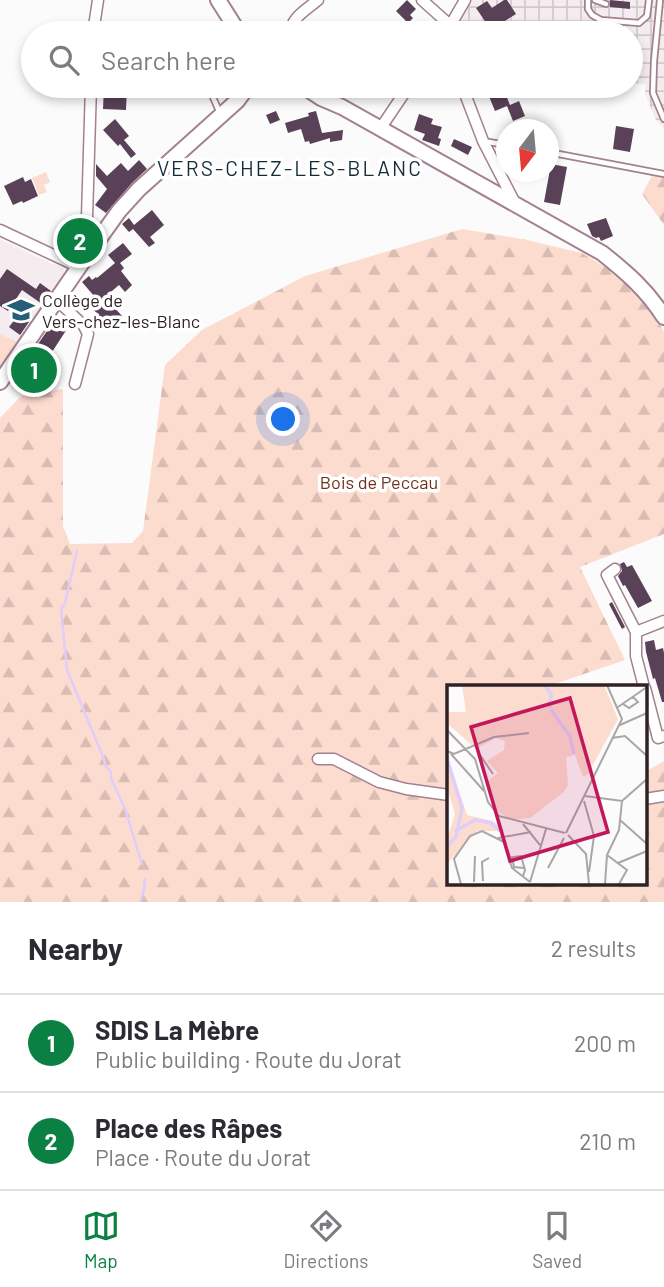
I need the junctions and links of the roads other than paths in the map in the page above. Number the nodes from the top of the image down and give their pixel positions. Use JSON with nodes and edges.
{"nodes":[{"id":1,"x":98,"y":0,"type":"edge"},
{"id":2,"x":218,"y":0,"type":"edge"},
{"id":3,"x":318,"y":0,"type":"edge"},
{"id":4,"x":422,"y":0,"type":"edge"},
{"id":5,"x":466,"y":0,"type":"edge"},
{"id":6,"x":586,"y":0,"type":"edge"},
{"id":7,"x":595,"y":0,"type":"edge"},
{"id":8,"x":649,"y":0,"type":"edge"},
{"id":9,"x":660,"y":0,"type":"edge"},
{"id":10,"x":606,"y":4,"type":"dead end"},
{"id":11,"x":229,"y":15,"type":"junction"},
{"id":12,"x":95,"y":21,"type":"edge"},
{"id":13,"x":232,"y":21,"type":"edge"},
{"id":14,"x":235,"y":21,"type":"edge"},
{"id":15,"x":294,"y":21,"type":"edge"},
{"id":16,"x":440,"y":21,"type":"edge"},
{"id":17,"x":453,"y":21,"type":"edge"},
{"id":18,"x":614,"y":21,"type":"edge"},
{"id":19,"x":641,"y":21,"type":"edge"},
{"id":20,"x":654,"y":57,"type":"junction"},
{"id":21,"x":664,"y":58,"type":"edge"},
{"id":22,"x":91,"y":98,"type":"edge"},
{"id":23,"x":214,"y":98,"type":"edge"},
{"id":24,"x":240,"y":98,"type":"edge"},
{"id":25,"x":321,"y":98,"type":"edge"},
{"id":26,"x":330,"y":98,"type":"edge"},
{"id":27,"x":401,"y":98,"type":"edge"},
{"id":28,"x":467,"y":98,"type":"edge"},
{"id":29,"x":342,"y":107,"type":"junction"},
{"id":30,"x":219,"y":115,"type":"junction"},
{"id":31,"x":664,"y":119,"type":"edge"},
{"id":32,"x":380,"y":129,"type":"junction"},
{"id":33,"x":483,"y":141,"type":"junction"},
{"id":34,"x":496,"y":143,"type":"edge"},
{"id":35,"x":559,"y":154,"type":"edge"},
{"id":36,"x":664,"y":174,"type":"edge"},
{"id":37,"x":516,"y":205,"type":"junction"},
{"id":38,"x":0,"y":230,"type":"edge"},
{"id":39,"x":100,"y":237,"type":"junction"},
{"id":40,"x":79,"y":267,"type":"junction"},
{"id":41,"x":57,"y":300,"type":"junction"},
{"id":42,"x":664,"y":317,"type":"edge"},
{"id":43,"x":0,"y":382,"type":"edge"},
{"id":44,"x":75,"y":384,"type":"dead end"},
{"id":45,"x":615,"y":569,"type":"dead end"},
{"id":46,"x":664,"y":621,"type":"edge"},
{"id":47,"x":636,"y":632,"type":"junction"},
{"id":48,"x":644,"y":685,"type":"edge"},
{"id":49,"x":646,"y":691,"type":"edge"},
{"id":50,"x":664,"y":736,"type":"edge"},
{"id":51,"x":318,"y":759,"type":"dead end"},
{"id":52,"x":447,"y":795,"type":"edge"},
{"id":53,"x":664,"y":796,"type":"edge"},
{"id":54,"x":646,"y":799,"type":"edge"}],
"edges":[{"from":1,"to":12,"type":"street"},
{"from":2,"to":11,"type":"main road"},
{"from":3,"to":15,"type":"street"},
{"from":4,"to":16,"type":"street"},
{"from":5,"to":17,"type":"street"},
{"from":6,"to":18,"type":"lane"},
{"from":7,"to":10,"type":"lane"},
{"from":8,"to":19,"type":"lane"},
{"from":9,"to":20,"type":"lane"},
{"from":11,"to":13,"type":"main road"},
{"from":11,"to":14,"type":"main road"},
{"from":20,"to":21,"type":"lane"},
{"from":20,"to":31,"type":"lane"},
{"from":22,"to":39,"type":"street"},
{"from":23,"to":30,"type":"lane"},
{"from":24,"to":30,"type":"main road"},
{"from":25,"to":29,"type":"main road"},
{"from":26,"to":29,"type":"main road"},
{"from":27,"to":32,"type":"street"},
{"from":28,"to":33,"type":"street"},
{"from":29,"to":32,"type":"main road"},
{"from":30,"to":39,"type":"main road"},
{"from":32,"to":37,"type":"main road"},
{"from":33,"to":34,"type":"lane"},
{"from":33,"to":37,"type":"street"},
{"from":35,"to":36,"type":"lane"},
{"from":37,"to":42,"type":"main road"},
{"from":38,"to":40,"type":"street"},
{"from":39,"to":40,"type":"main road"},
{"from":40,"to":41,"type":"main road"},
{"from":41,"to":43,"type":"main road"},
{"from":41,"to":44,"type":"street"},
{"from":45,"to":47,"type":"street"},
{"from":46,"to":47,"type":"street"},
{"from":47,"to":48,"type":"street"},
{"from":49,"to":50,"type":"street"},
{"from":51,"to":52,"type":"street"},
{"from":53,"to":54,"type":"street"}]}
